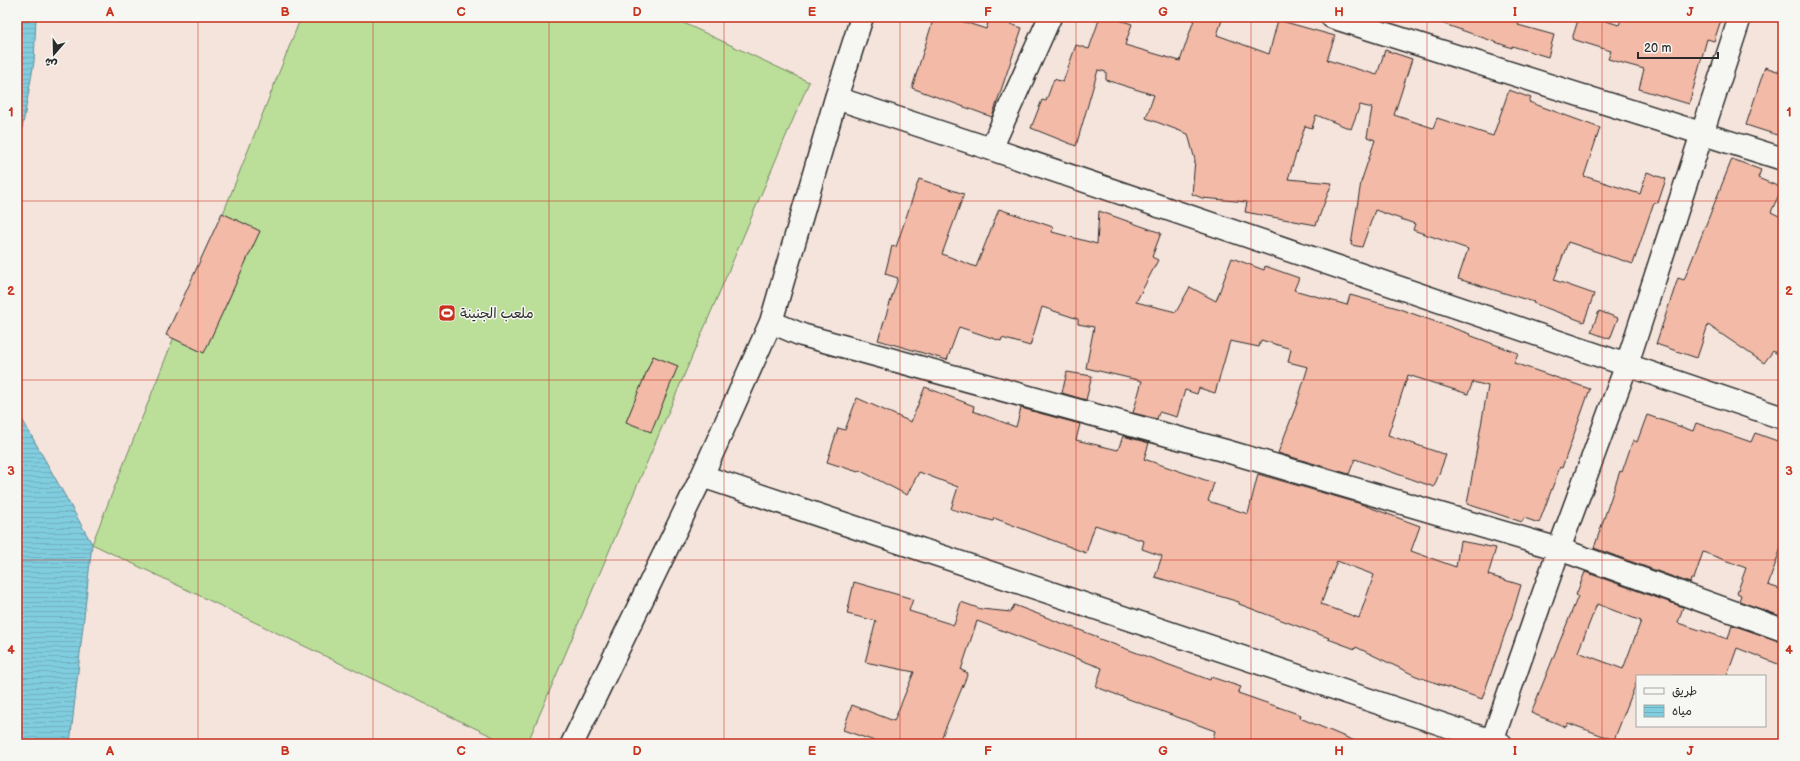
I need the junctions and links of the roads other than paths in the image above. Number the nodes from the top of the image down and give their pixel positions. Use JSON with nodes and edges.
{"nodes":[{"id":1,"x":862,"y":17,"type":"edge"},
{"id":2,"x":1050,"y":17,"type":"edge"},
{"id":3,"x":1332,"y":17,"type":"edge"},
{"id":4,"x":1740,"y":17,"type":"edge"},
{"id":5,"x":836,"y":98,"type":"junction"},
{"id":6,"x":1702,"y":134,"type":"junction"},
{"id":7,"x":991,"y":149,"type":"junction"},
{"id":8,"x":1783,"y":159,"type":"edge"},
{"id":9,"x":771,"y":322,"type":"junction"},
{"id":10,"x":1626,"y":364,"type":"junction"},
{"id":11,"x":1783,"y":418,"type":"edge"},
{"id":12,"x":702,"y":476,"type":"junction"},
{"id":13,"x":1559,"y":549,"type":"junction"},
{"id":14,"x":1783,"y":630,"type":"edge"},
{"id":15,"x":1495,"y":743,"type":"edge"},
{"id":16,"x":572,"y":744,"type":"edge"}],
"edges":[{"from":1,"to":5,"type":"street"},
{"from":2,"to":7,"type":"street"},
{"from":3,"to":6,"type":"street"},
{"from":4,"to":6,"type":"street"},
{"from":5,"to":7,"type":"street"},
{"from":5,"to":9,"type":"street"},
{"from":6,"to":8,"type":"street"},
{"from":6,"to":10,"type":"street"},
{"from":7,"to":10,"type":"street"},
{"from":9,"to":12,"type":"street"},
{"from":9,"to":13,"type":"street"},
{"from":10,"to":11,"type":"street"},
{"from":10,"to":13,"type":"street"},
{"from":12,"to":15,"type":"street"},
{"from":12,"to":16,"type":"street"},
{"from":13,"to":14,"type":"street"},
{"from":13,"to":15,"type":"street"}]}
